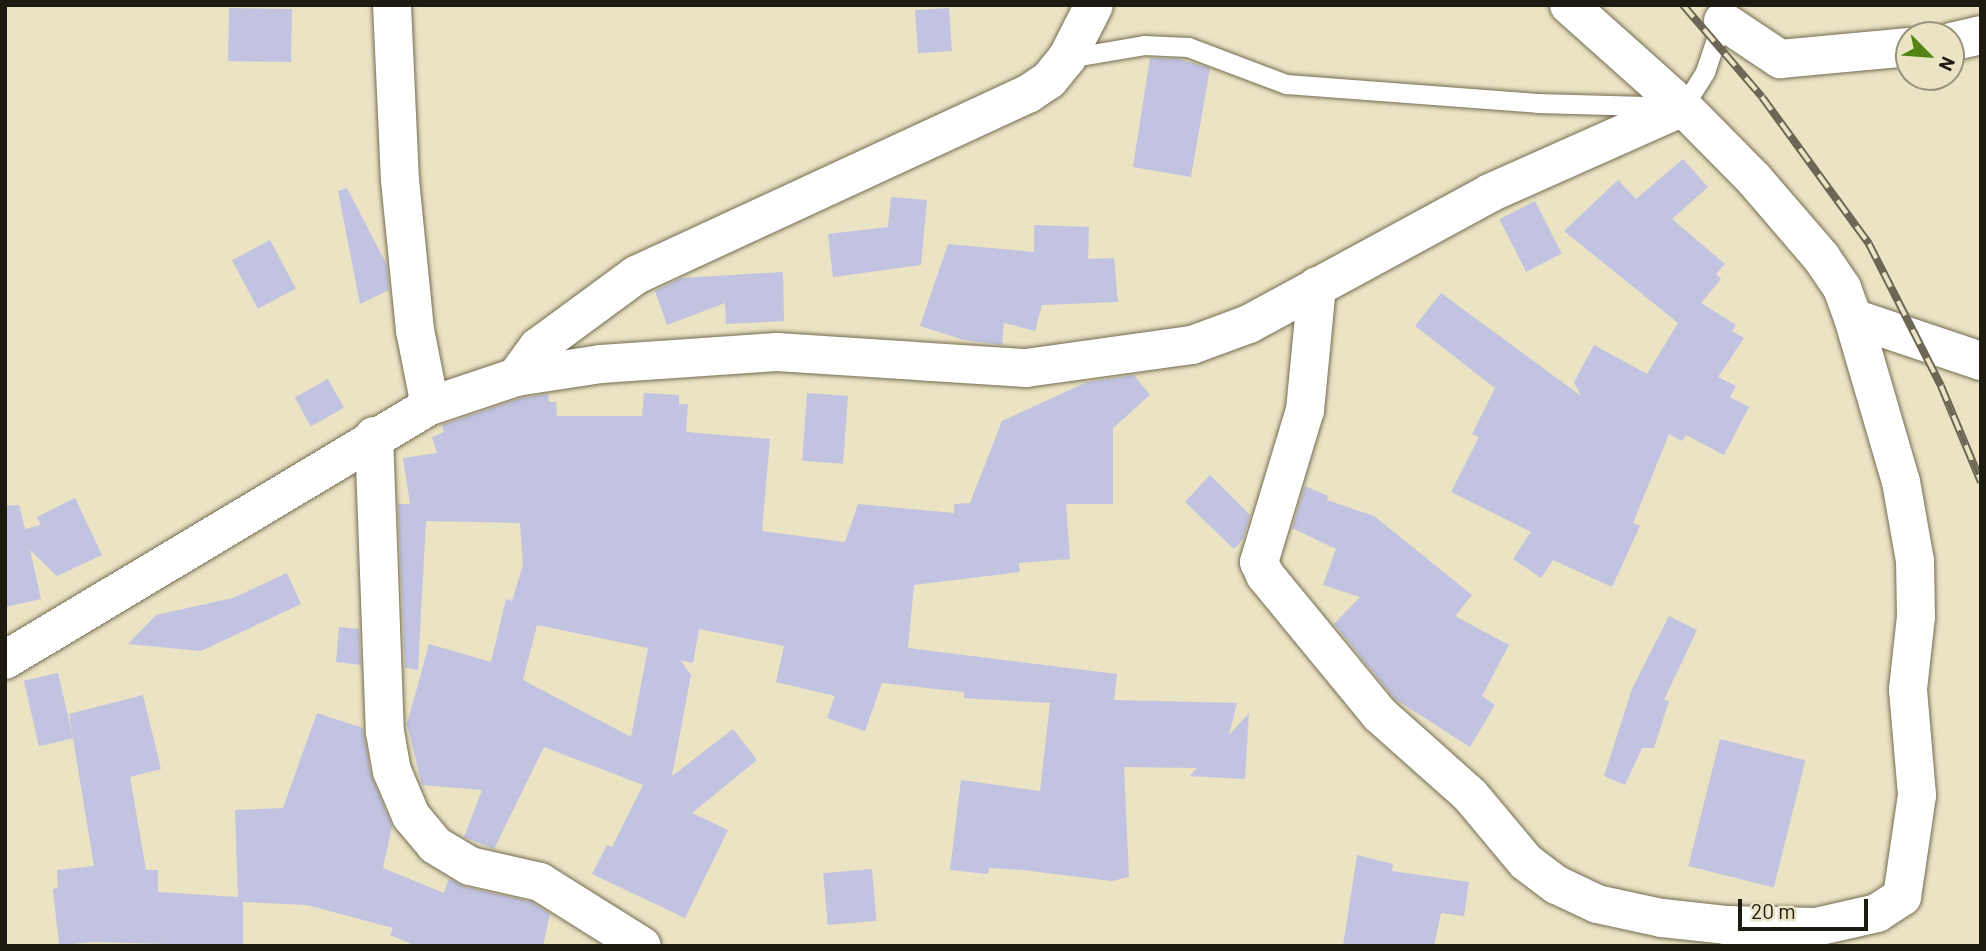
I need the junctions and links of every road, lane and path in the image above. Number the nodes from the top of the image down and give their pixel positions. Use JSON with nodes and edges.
{"nodes":[{"id":1,"x":392,"y":5,"type":"edge"},
{"id":2,"x":1094,"y":5,"type":"edge"},
{"id":3,"x":1569,"y":5,"type":"edge"},
{"id":4,"x":1725,"y":13,"type":"edge"},
{"id":5,"x":1895,"y":48,"type":"edge"},
{"id":6,"x":1066,"y":58,"type":"junction"},
{"id":7,"x":1683,"y":107,"type":"junction"},
{"id":8,"x":1317,"y":286,"type":"junction"},
{"id":9,"x":1853,"y":318,"type":"junction"},
{"id":10,"x":1981,"y":361,"type":"edge"},
{"id":11,"x":516,"y":377,"type":"junction"},
{"id":12,"x":430,"y":406,"type":"junction"},
{"id":13,"x":374,"y":436,"type":"junction"},
{"id":14,"x":5,"y":660,"type":"edge"},
{"id":15,"x":642,"y":946,"type":"edge"}],
"edges":[{"from":1,"to":12,"type":"street"},
{"from":2,"to":6,"type":"street"},
{"from":3,"to":7,"type":"street"},
{"from":4,"to":5,"type":"street"},
{"from":4,"to":7,"type":"lane"},
{"from":6,"to":7,"type":"lane"},
{"from":6,"to":11,"type":"street"},
{"from":7,"to":8,"type":"street"},
{"from":7,"to":9,"type":"street"},
{"from":8,"to":9,"type":"street"},
{"from":8,"to":11,"type":"street"},
{"from":9,"to":10,"type":"street"},
{"from":11,"to":12,"type":"street"},
{"from":12,"to":13,"type":"street"},
{"from":13,"to":14,"type":"street"},
{"from":13,"to":15,"type":"street"}]}
